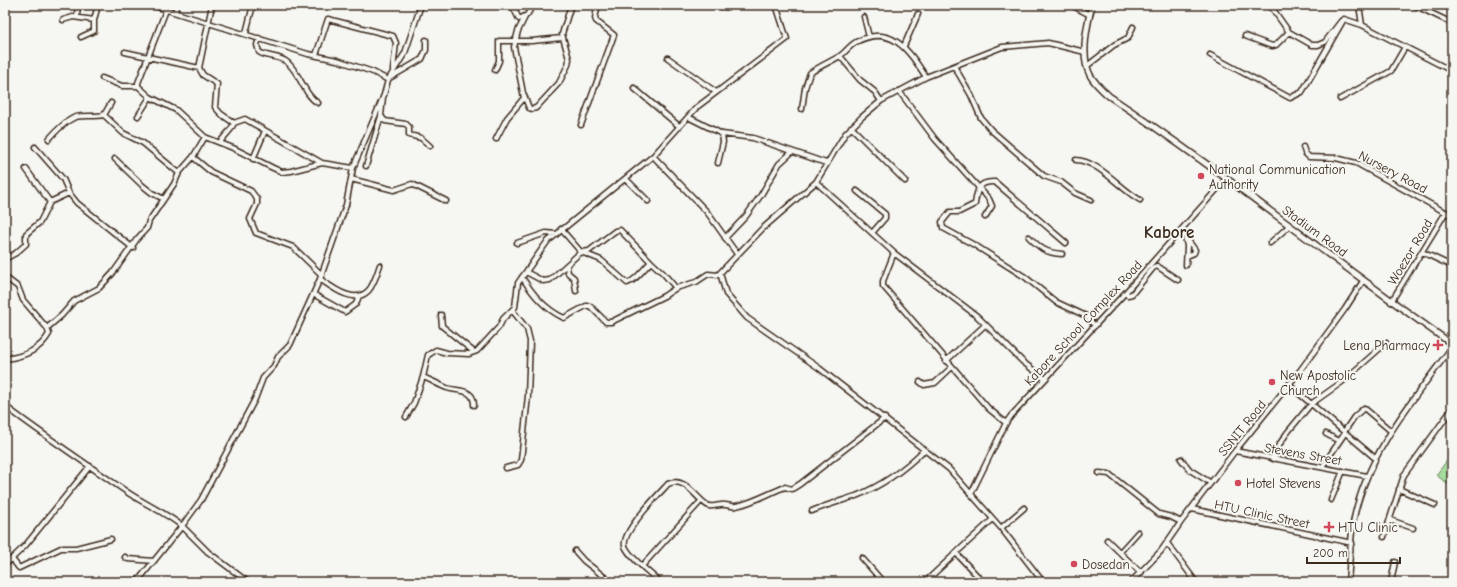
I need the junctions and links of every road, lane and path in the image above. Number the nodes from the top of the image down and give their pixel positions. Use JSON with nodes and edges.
{"nodes":[{"id":1,"x":78,"y":5,"type":"edge"},
{"id":2,"x":98,"y":5,"type":"edge"},
{"id":3,"x":150,"y":5,"type":"edge"},
{"id":4,"x":177,"y":5,"type":"edge"},
{"id":5,"x":212,"y":5,"type":"edge"},
{"id":6,"x":253,"y":5,"type":"edge"},
{"id":7,"x":421,"y":5,"type":"edge"},
{"id":8,"x":512,"y":5,"type":"edge"},
{"id":9,"x":533,"y":5,"type":"edge"},
{"id":10,"x":571,"y":5,"type":"edge"},
{"id":11,"x":598,"y":5,"type":"edge"},
{"id":12,"x":718,"y":5,"type":"edge"},
{"id":13,"x":752,"y":5,"type":"edge"},
{"id":14,"x":776,"y":5,"type":"edge"},
{"id":15,"x":1071,"y":5,"type":"edge"},
{"id":16,"x":1092,"y":5,"type":"edge"},
{"id":17,"x":1359,"y":5,"type":"edge"},
{"id":18,"x":1414,"y":5,"type":"edge"},
{"id":19,"x":1272,"y":8,"type":"dead end"},
{"id":20,"x":166,"y":10,"type":"junction"},
{"id":21,"x":175,"y":12,"type":"junction"},
{"id":22,"x":918,"y":14,"type":"dead end"},
{"id":23,"x":1090,"y":15,"type":"junction"},
{"id":24,"x":78,"y":17,"type":"junction"},
{"id":25,"x":525,"y":17,"type":"junction"},
{"id":26,"x":864,"y":17,"type":"dead end"},
{"id":27,"x":1344,"y":19,"type":"junction"},
{"id":28,"x":63,"y":20,"type":"dead end"},
{"id":29,"x":94,"y":20,"type":"junction"},
{"id":30,"x":1452,"y":23,"type":"edge"},
{"id":31,"x":208,"y":24,"type":"junction"},
{"id":32,"x":1362,"y":25,"type":"junction"},
{"id":33,"x":1133,"y":27,"type":"dead end"},
{"id":34,"x":1289,"y":32,"type":"junction"},
{"id":35,"x":246,"y":33,"type":"junction"},
{"id":36,"x":1245,"y":36,"type":"dead end"},
{"id":37,"x":82,"y":37,"type":"dead end"},
{"id":38,"x":869,"y":37,"type":"junction"},
{"id":39,"x":259,"y":38,"type":"junction"},
{"id":40,"x":562,"y":38,"type":"junction"},
{"id":41,"x":426,"y":40,"type":"dead end"},
{"id":42,"x":515,"y":41,"type":"junction"},
{"id":43,"x":904,"y":46,"type":"junction"},
{"id":44,"x":1405,"y":47,"type":"junction"},
{"id":45,"x":125,"y":52,"type":"dead end"},
{"id":46,"x":1086,"y":52,"type":"junction"},
{"id":47,"x":316,"y":55,"type":"junction"},
{"id":48,"x":1210,"y":55,"type":"dead end"},
{"id":49,"x":840,"y":56,"type":"junction"},
{"id":50,"x":148,"y":57,"type":"junction"},
{"id":51,"x":668,"y":58,"type":"dead end"},
{"id":52,"x":954,"y":66,"type":"junction"},
{"id":53,"x":1087,"y":66,"type":"junction"},
{"id":54,"x":199,"y":68,"type":"junction"},
{"id":55,"x":393,"y":70,"type":"junction"},
{"id":56,"x":495,"y":70,"type":"dead end"},
{"id":57,"x":1452,"y":71,"type":"edge"},
{"id":58,"x":926,"y":77,"type":"junction"},
{"id":59,"x":102,"y":78,"type":"dead end"},
{"id":60,"x":388,"y":80,"type":"junction"},
{"id":61,"x":138,"y":86,"type":"junction"},
{"id":62,"x":634,"y":88,"type":"dead end"},
{"id":63,"x":899,"y":91,"type":"junction"},
{"id":64,"x":716,"y":92,"type":"junction"},
{"id":65,"x":384,"y":95,"type":"junction"},
{"id":66,"x":524,"y":95,"type":"junction"},
{"id":67,"x":150,"y":97,"type":"junction"},
{"id":68,"x":1340,"y":99,"type":"dead end"},
{"id":69,"x":881,"y":101,"type":"junction"},
{"id":70,"x":111,"y":103,"type":"dead end"},
{"id":71,"x":318,"y":103,"type":"dead end"},
{"id":72,"x":802,"y":110,"type":"dead end"},
{"id":73,"x":104,"y":114,"type":"junction"},
{"id":74,"x":138,"y":116,"type":"dead end"},
{"id":75,"x":381,"y":116,"type":"junction"},
{"id":76,"x":688,"y":117,"type":"junction"},
{"id":77,"x":234,"y":123,"type":"junction"},
{"id":78,"x":581,"y":125,"type":"dead end"},
{"id":79,"x":679,"y":126,"type":"junction"},
{"id":80,"x":851,"y":127,"type":"junction"},
{"id":81,"x":265,"y":131,"type":"junction"},
{"id":82,"x":722,"y":134,"type":"junction"},
{"id":83,"x":205,"y":136,"type":"junction"},
{"id":84,"x":49,"y":139,"type":"dead end"},
{"id":85,"x":496,"y":139,"type":"dead end"},
{"id":86,"x":220,"y":142,"type":"junction"},
{"id":87,"x":430,"y":146,"type":"dead end"},
{"id":88,"x":35,"y":147,"type":"dead end"},
{"id":89,"x":1303,"y":147,"type":"dead end"},
{"id":90,"x":792,"y":152,"type":"junction"},
{"id":91,"x":653,"y":156,"type":"junction"},
{"id":92,"x":193,"y":157,"type":"junction"},
{"id":93,"x":115,"y":158,"type":"dead end"},
{"id":94,"x":254,"y":159,"type":"junction"},
{"id":95,"x":1076,"y":160,"type":"dead end"},
{"id":96,"x":322,"y":163,"type":"junction"},
{"id":97,"x":718,"y":163,"type":"dead end"},
{"id":98,"x":826,"y":164,"type":"junction"},
{"id":99,"x":366,"y":166,"type":"dead end"},
{"id":100,"x":353,"y":168,"type":"junction"},
{"id":101,"x":26,"y":169,"type":"dead end"},
{"id":102,"x":179,"y":173,"type":"junction"},
{"id":103,"x":1227,"y":178,"type":"junction"},
{"id":104,"x":351,"y":179,"type":"junction"},
{"id":105,"x":626,"y":179,"type":"junction"},
{"id":106,"x":905,"y":181,"type":"dead end"},
{"id":107,"x":816,"y":182,"type":"junction"},
{"id":108,"x":980,"y":187,"type":"junction"},
{"id":109,"x":857,"y":191,"type":"dead end"},
{"id":110,"x":69,"y":193,"type":"junction"},
{"id":111,"x":164,"y":199,"type":"junction"},
{"id":112,"x":1090,"y":200,"type":"dead end"},
{"id":113,"x":1140,"y":200,"type":"dead end"},
{"id":114,"x":446,"y":201,"type":"dead end"},
{"id":115,"x":648,"y":201,"type":"dead end"},
{"id":116,"x":50,"y":202,"type":"junction"},
{"id":117,"x":1446,"y":212,"type":"junction"},
{"id":118,"x":1452,"y":216,"type":"edge"},
{"id":119,"x":985,"y":217,"type":"dead end"},
{"id":120,"x":1289,"y":226,"type":"junction"},
{"id":121,"x":1184,"y":228,"type":"junction"},
{"id":122,"x":561,"y":229,"type":"junction"},
{"id":123,"x":872,"y":233,"type":"junction"},
{"id":124,"x":556,"y":234,"type":"junction"},
{"id":125,"x":1029,"y":237,"type":"dead end"},
{"id":126,"x":1185,"y":237,"type":"junction"},
{"id":127,"x":725,"y":238,"type":"junction"},
{"id":128,"x":517,"y":243,"type":"dead end"},
{"id":129,"x":1066,"y":243,"type":"dead end"},
{"id":130,"x":1270,"y":243,"type":"dead end"},
{"id":131,"x":133,"y":248,"type":"junction"},
{"id":132,"x":582,"y":252,"type":"junction"},
{"id":133,"x":1422,"y":252,"type":"junction"},
{"id":134,"x":894,"y":253,"type":"junction"},
{"id":135,"x":737,"y":254,"type":"junction"},
{"id":136,"x":1062,"y":254,"type":"dead end"},
{"id":137,"x":1187,"y":256,"type":"junction"},
{"id":138,"x":5,"y":259,"type":"edge"},
{"id":139,"x":651,"y":262,"type":"junction"},
{"id":140,"x":1186,"y":264,"type":"dead end"},
{"id":141,"x":380,"y":265,"type":"dead end"},
{"id":142,"x":567,"y":266,"type":"junction"},
{"id":143,"x":1452,"y":266,"type":"edge"},
{"id":144,"x":526,"y":272,"type":"junction"},
{"id":145,"x":720,"y":273,"type":"junction"},
{"id":146,"x":5,"y":277,"type":"edge"},
{"id":147,"x":321,"y":277,"type":"junction"},
{"id":148,"x":522,"y":277,"type":"junction"},
{"id":149,"x":1178,"y":280,"type":"dead end"},
{"id":150,"x":1363,"y":281,"type":"junction"},
{"id":151,"x":676,"y":288,"type":"junction"},
{"id":152,"x":576,"y":291,"type":"dead end"},
{"id":153,"x":1125,"y":293,"type":"junction"},
{"id":154,"x":313,"y":294,"type":"junction"},
{"id":155,"x":359,"y":296,"type":"junction"},
{"id":156,"x":1391,"y":302,"type":"junction"},
{"id":157,"x":512,"y":310,"type":"junction"},
{"id":158,"x":441,"y":315,"type":"dead end"},
{"id":159,"x":985,"y":325,"type":"junction"},
{"id":160,"x":1095,"y":326,"type":"junction"},
{"id":161,"x":47,"y":328,"type":"junction"},
{"id":162,"x":1386,"y":343,"type":"dead end"},
{"id":163,"x":1452,"y":346,"type":"edge"},
{"id":164,"x":474,"y":352,"type":"junction"},
{"id":165,"x":5,"y":359,"type":"edge"},
{"id":166,"x":946,"y":361,"type":"junction"},
{"id":167,"x":952,"y":367,"type":"junction"},
{"id":168,"x":423,"y":377,"type":"junction"},
{"id":169,"x":1045,"y":379,"type":"junction"},
{"id":170,"x":920,"y":382,"type":"dead end"},
{"id":171,"x":1289,"y":385,"type":"junction"},
{"id":172,"x":1311,"y":404,"type":"junction"},
{"id":173,"x":474,"y":405,"type":"dead end"},
{"id":174,"x":5,"y":406,"type":"edge"},
{"id":175,"x":1452,"y":408,"type":"edge"},
{"id":176,"x":406,"y":417,"type":"dead end"},
{"id":177,"x":885,"y":418,"type":"junction"},
{"id":178,"x":1006,"y":423,"type":"junction"},
{"id":179,"x":1391,"y":431,"type":"junction"},
{"id":180,"x":1344,"y":433,"type":"junction"},
{"id":181,"x":1326,"y":434,"type":"dead end"},
{"id":182,"x":1339,"y":441,"type":"junction"},
{"id":183,"x":924,"y":450,"type":"junction"},
{"id":184,"x":1234,"y":452,"type":"junction"},
{"id":185,"x":1375,"y":458,"type":"junction"},
{"id":186,"x":1181,"y":459,"type":"dead end"},
{"id":187,"x":1274,"y":459,"type":"junction"},
{"id":188,"x":90,"y":466,"type":"junction"},
{"id":189,"x":1322,"y":467,"type":"junction"},
{"id":190,"x":506,"y":468,"type":"dead end"},
{"id":191,"x":1343,"y":472,"type":"junction"},
{"id":192,"x":1099,"y":473,"type":"dead end"},
{"id":193,"x":1367,"y":476,"type":"junction"},
{"id":194,"x":1211,"y":483,"type":"junction"},
{"id":195,"x":1399,"y":489,"type":"junction"},
{"id":196,"x":971,"y":494,"type":"junction"},
{"id":197,"x":1330,"y":500,"type":"dead end"},
{"id":198,"x":701,"y":501,"type":"junction"},
{"id":199,"x":1435,"y":505,"type":"dead end"},
{"id":200,"x":1024,"y":508,"type":"dead end"},
{"id":201,"x":1192,"y":509,"type":"junction"},
{"id":202,"x":812,"y":511,"type":"dead end"},
{"id":203,"x":993,"y":519,"type":"junction"},
{"id":204,"x":1390,"y":520,"type":"junction"},
{"id":205,"x":1181,"y":522,"type":"junction"},
{"id":206,"x":182,"y":526,"type":"junction"},
{"id":207,"x":1001,"y":528,"type":"junction"},
{"id":208,"x":1413,"y":528,"type":"dead end"},
{"id":209,"x":1138,"y":532,"type":"dead end"},
{"id":210,"x":1384,"y":537,"type":"dead end"},
{"id":211,"x":111,"y":539,"type":"dead end"},
{"id":212,"x":1107,"y":540,"type":"dead end"},
{"id":213,"x":1167,"y":543,"type":"junction"},
{"id":214,"x":1352,"y":543,"type":"junction"},
{"id":215,"x":575,"y":551,"type":"dead end"},
{"id":216,"x":1120,"y":552,"type":"junction"},
{"id":217,"x":956,"y":553,"type":"junction"},
{"id":218,"x":125,"y":557,"type":"dead end"},
{"id":219,"x":862,"y":558,"type":"dead end"},
{"id":220,"x":12,"y":559,"type":"junction"},
{"id":221,"x":5,"y":560,"type":"edge"},
{"id":222,"x":154,"y":561,"type":"junction"},
{"id":223,"x":1395,"y":562,"type":"dead end"},
{"id":224,"x":5,"y":565,"type":"edge"},
{"id":225,"x":643,"y":565,"type":"junction"},
{"id":226,"x":1141,"y":573,"type":"junction"},
{"id":227,"x":137,"y":582,"type":"edge"},
{"id":228,"x":248,"y":582,"type":"edge"},
{"id":229,"x":610,"y":582,"type":"edge"},
{"id":230,"x":660,"y":582,"type":"edge"},
{"id":231,"x":883,"y":582,"type":"edge"},
{"id":232,"x":925,"y":582,"type":"edge"},
{"id":233,"x":984,"y":582,"type":"edge"},
{"id":234,"x":1043,"y":582,"type":"edge"},
{"id":235,"x":1131,"y":582,"type":"edge"},
{"id":236,"x":1196,"y":582,"type":"edge"},
{"id":237,"x":1348,"y":582,"type":"edge"},
{"id":238,"x":1391,"y":582,"type":"edge"}],
"edges":[{"from":1,"to":24,"type":"street"},
{"from":2,"to":29,"type":"street"},
{"from":3,"to":20,"type":"street"},
{"from":4,"to":21,"type":"street"},
{"from":5,"to":31,"type":"street"},
{"from":6,"to":35,"type":"street"},
{"from":7,"to":55,"type":"street"},
{"from":8,"to":25,"type":"street"},
{"from":9,"to":25,"type":"street"},
{"from":10,"to":40,"type":"street"},
{"from":11,"to":78,"type":"street"},
{"from":12,"to":13,"type":"street"},
{"from":14,"to":64,"type":"street"},
{"from":15,"to":23,"type":"street"},
{"from":16,"to":23,"type":"main road","name":"Stadium Road"},
{"from":17,"to":32,"type":"street"},
{"from":18,"to":30,"type":"street"},
{"from":19,"to":34,"type":"street"},
{"from":20,"to":21,"type":"street"},
{"from":20,"to":50,"type":"street"},
{"from":21,"to":31,"type":"street"},
{"from":22,"to":43,"type":"street"},
{"from":23,"to":46,"type":"main road","name":"Stadium Road"},
{"from":24,"to":28,"type":"street"},
{"from":24,"to":29,"type":"street"},
{"from":25,"to":42,"type":"street"},
{"from":26,"to":38,"type":"street"},
{"from":27,"to":32,"type":"street"},
{"from":27,"to":34,"type":"street"},
{"from":27,"to":48,"type":"street"},
{"from":29,"to":37,"type":"street"},
{"from":31,"to":35,"type":"street"},
{"from":31,"to":54,"type":"street"},
{"from":32,"to":44,"type":"street"},
{"from":33,"to":53,"type":"street"},
{"from":34,"to":36,"type":"street"},
{"from":35,"to":39,"type":"street"},
{"from":38,"to":43,"type":"street"},
{"from":38,"to":49,"type":"street"},
{"from":39,"to":47,"type":"street"},
{"from":39,"to":71,"type":"street"},
{"from":40,"to":42,"type":"street"},
{"from":40,"to":66,"type":"street"},
{"from":41,"to":60,"type":"street"},
{"from":42,"to":56,"type":"street"},
{"from":42,"to":66,"type":"street"},
{"from":43,"to":58,"type":"street"},
{"from":44,"to":57,"type":"street"},
{"from":44,"to":68,"type":"street"},
{"from":45,"to":50,"type":"street"},
{"from":46,"to":52,"type":"street"},
{"from":46,"to":53,"type":"main road","name":"Stadium Road"},
{"from":47,"to":55,"type":"street"},
{"from":47,"to":60,"type":"street"},
{"from":49,"to":69,"type":"street"},
{"from":49,"to":72,"type":"street"},
{"from":50,"to":54,"type":"street"},
{"from":50,"to":61,"type":"street"},
{"from":51,"to":64,"type":"street"},
{"from":52,"to":58,"type":"street"},
{"from":52,"to":112,"type":"street"},
{"from":53,"to":103,"type":"main road","name":"Stadium Road"},
{"from":54,"to":77,"type":"street"},
{"from":55,"to":60,"type":"street"},
{"from":58,"to":63,"type":"street"},
{"from":59,"to":61,"type":"street"},
{"from":60,"to":65,"type":"street"},
{"from":61,"to":67,"type":"street"},
{"from":62,"to":79,"type":"street"},
{"from":63,"to":69,"type":"street"},
{"from":63,"to":108,"type":"street"},
{"from":64,"to":76,"type":"street"},
{"from":65,"to":75,"type":"street"},
{"from":65,"to":100,"type":"street"},
{"from":66,"to":85,"type":"street"},
{"from":67,"to":74,"type":"street"},
{"from":67,"to":83,"type":"street"},
{"from":69,"to":80,"type":"street"},
{"from":70,"to":73,"type":"street"},
{"from":73,"to":84,"type":"street"},
{"from":73,"to":102,"type":"street"},
{"from":75,"to":87,"type":"street"},
{"from":75,"to":99,"type":"street"},
{"from":76,"to":79,"type":"street"},
{"from":76,"to":82,"type":"street"},
{"from":77,"to":81,"type":"street"},
{"from":77,"to":86,"type":"street"},
{"from":79,"to":91,"type":"street"},
{"from":80,"to":98,"type":"street"},
{"from":80,"to":106,"type":"street"},
{"from":81,"to":94,"type":"street"},
{"from":81,"to":96,"type":"street"},
{"from":82,"to":90,"type":"street"},
{"from":82,"to":97,"type":"street"},
{"from":83,"to":86,"type":"street"},
{"from":83,"to":92,"type":"street"},
{"from":86,"to":94,"type":"street"},
{"from":88,"to":110,"type":"street"},
{"from":89,"to":117,"type":"street","name":"Nursery Road"},
{"from":90,"to":98,"type":"street"},
{"from":90,"to":127,"type":"street"},
{"from":91,"to":105,"type":"street"},
{"from":91,"to":127,"type":"street"},
{"from":92,"to":102,"type":"street"},
{"from":92,"to":147,"type":"street"},
{"from":93,"to":111,"type":"street"},
{"from":94,"to":96,"type":"street"},
{"from":95,"to":113,"type":"street"},
{"from":96,"to":100,"type":"street"},
{"from":98,"to":107,"type":"street"},
{"from":100,"to":104,"type":"street"},
{"from":101,"to":116,"type":"street"},
{"from":102,"to":111,"type":"street"},
{"from":103,"to":120,"type":"main road","name":"Stadium Road"},
{"from":103,"to":121,"type":"street","name":"Kabore School Complex Road"},
{"from":104,"to":114,"type":"street"},
{"from":104,"to":147,"type":"street"},
{"from":105,"to":115,"type":"street"},
{"from":105,"to":122,"type":"street"},
{"from":107,"to":123,"type":"street"},
{"from":107,"to":135,"type":"street"},
{"from":108,"to":119,"type":"street"},
{"from":108,"to":129,"type":"street"},
{"from":108,"to":160,"type":"street"},
{"from":109,"to":123,"type":"street"},
{"from":110,"to":116,"type":"street"},
{"from":110,"to":131,"type":"street"},
{"from":111,"to":131,"type":"street"},
{"from":116,"to":138,"type":"street"},
{"from":117,"to":118,"type":"street","name":"Nursery Road"},
{"from":117,"to":133,"type":"street","name":"Woezor Road"},
{"from":120,"to":130,"type":"street"},
{"from":120,"to":150,"type":"main road","name":"Stadium Road"},
{"from":121,"to":126,"type":"street"},
{"from":121,"to":153,"type":"street","name":"Kabore School Complex Road"},
{"from":122,"to":124,"type":"street"},
{"from":122,"to":132,"type":"street"},
{"from":123,"to":134,"type":"street"},
{"from":124,"to":128,"type":"street"},
{"from":124,"to":144,"type":"street"},
{"from":125,"to":136,"type":"street"},
{"from":126,"to":137,"type":"street"},
{"from":126,"to":137,"type":"street"},
{"from":127,"to":135,"type":"street"},
{"from":131,"to":161,"type":"street"},
{"from":132,"to":139,"type":"street"},
{"from":132,"to":139,"type":"street"},
{"from":132,"to":142,"type":"street"},
{"from":133,"to":143,"type":"street"},
{"from":133,"to":156,"type":"street","name":"Woezor Road"},
{"from":134,"to":159,"type":"street"},
{"from":134,"to":166,"type":"street"},
{"from":135,"to":145,"type":"street"},
{"from":137,"to":140,"type":"street"},
{"from":139,"to":151,"type":"street"},
{"from":141,"to":155,"type":"street"},
{"from":142,"to":144,"type":"street"},
{"from":142,"to":152,"type":"street"},
{"from":144,"to":148,"type":"street"},
{"from":145,"to":151,"type":"street"},
{"from":145,"to":177,"type":"street"},
{"from":146,"to":161,"type":"street"},
{"from":147,"to":154,"type":"street"},
{"from":147,"to":155,"type":"street"},
{"from":148,"to":151,"type":"street"},
{"from":148,"to":157,"type":"street"},
{"from":149,"to":153,"type":"street"},
{"from":150,"to":156,"type":"main road","name":"Stadium Road"},
{"from":150,"to":171,"type":"street","name":"SSNIT Road"},
{"from":153,"to":160,"type":"street","name":"Kabore School Complex Road"},
{"from":154,"to":155,"type":"street"},
{"from":154,"to":206,"type":"street"},
{"from":156,"to":163,"type":"main road","name":"Stadium Road"},
{"from":157,"to":164,"type":"street"},
{"from":157,"to":190,"type":"street"},
{"from":158,"to":164,"type":"street"},
{"from":159,"to":166,"type":"street"},
{"from":159,"to":169,"type":"street"},
{"from":160,"to":169,"type":"street","name":"Kabore School Complex Road"},
{"from":161,"to":165,"type":"street"},
{"from":162,"to":172,"type":"street"},
{"from":163,"to":179,"type":"street"},
{"from":164,"to":168,"type":"street"},
{"from":166,"to":167,"type":"street"},
{"from":167,"to":170,"type":"street"},
{"from":167,"to":178,"type":"street"},
{"from":168,"to":173,"type":"street"},
{"from":168,"to":176,"type":"street"},
{"from":169,"to":178,"type":"street","name":"Kabore School Complex Road"},
{"from":171,"to":172,"type":"street"},
{"from":171,"to":184,"type":"street","name":"SSNIT Road"},
{"from":172,"to":180,"type":"street"},
{"from":172,"to":187,"type":"street"},
{"from":174,"to":188,"type":"street"},
{"from":175,"to":195,"type":"street"},
{"from":177,"to":183,"type":"street"},
{"from":177,"to":198,"type":"street"},
{"from":178,"to":196,"type":"street","name":"Kabore School Complex Road"},
{"from":179,"to":180,"type":"street"},
{"from":179,"to":185,"type":"street"},
{"from":180,"to":182,"type":"street"},
{"from":180,"to":185,"type":"street"},
{"from":181,"to":182,"type":"street"},
{"from":182,"to":189,"type":"street"},
{"from":183,"to":196,"type":"street"},
{"from":183,"to":202,"type":"street"},
{"from":184,"to":187,"type":"street","name":"Stevens Street"},
{"from":184,"to":194,"type":"street","name":"SSNIT Road"},
{"from":185,"to":193,"type":"street"},
{"from":186,"to":194,"type":"street"},
{"from":187,"to":189,"type":"street","name":"Stevens Street"},
{"from":188,"to":206,"type":"street"},
{"from":188,"to":220,"type":"street"},
{"from":189,"to":191,"type":"street","name":"Stevens Street"},
{"from":191,"to":193,"type":"street","name":"Stevens Street"},
{"from":191,"to":197,"type":"street"},
{"from":192,"to":205,"type":"street"},
{"from":193,"to":214,"type":"street"},
{"from":194,"to":201,"type":"street","name":"SSNIT Road"},
{"from":195,"to":199,"type":"street"},
{"from":195,"to":204,"type":"street"},
{"from":196,"to":203,"type":"street"},
{"from":198,"to":225,"type":"street"},
{"from":198,"to":225,"type":"street"},
{"from":200,"to":207,"type":"street"},
{"from":201,"to":205,"type":"street","name":"SSNIT Road"},
{"from":201,"to":214,"type":"street","name":"HTU Clinic Street"},
{"from":203,"to":207,"type":"street"},
{"from":203,"to":217,"type":"street"},
{"from":204,"to":208,"type":"street"},
{"from":204,"to":210,"type":"street"},
{"from":205,"to":213,"type":"street","name":"SSNIT Road"},
{"from":206,"to":222,"type":"street"},
{"from":206,"to":228,"type":"street"},
{"from":207,"to":234,"type":"street"},
{"from":209,"to":216,"type":"street"},
{"from":211,"to":220,"type":"street"},
{"from":212,"to":216,"type":"street"},
{"from":213,"to":226,"type":"street","name":"SSNIT Road"},
{"from":213,"to":236,"type":"street"},
{"from":214,"to":237,"type":"street"},
{"from":215,"to":229,"type":"street"},
{"from":216,"to":226,"type":"street"},
{"from":217,"to":232,"type":"street"},
{"from":217,"to":233,"type":"street"},
{"from":218,"to":222,"type":"street"},
{"from":219,"to":231,"type":"street"},
{"from":220,"to":221,"type":"street"},
{"from":220,"to":224,"type":"street"},
{"from":222,"to":227,"type":"street"},
{"from":223,"to":238,"type":"street"},
{"from":225,"to":230,"type":"street"},
{"from":226,"to":235,"type":"street","name":"SSNIT Road"}]}
